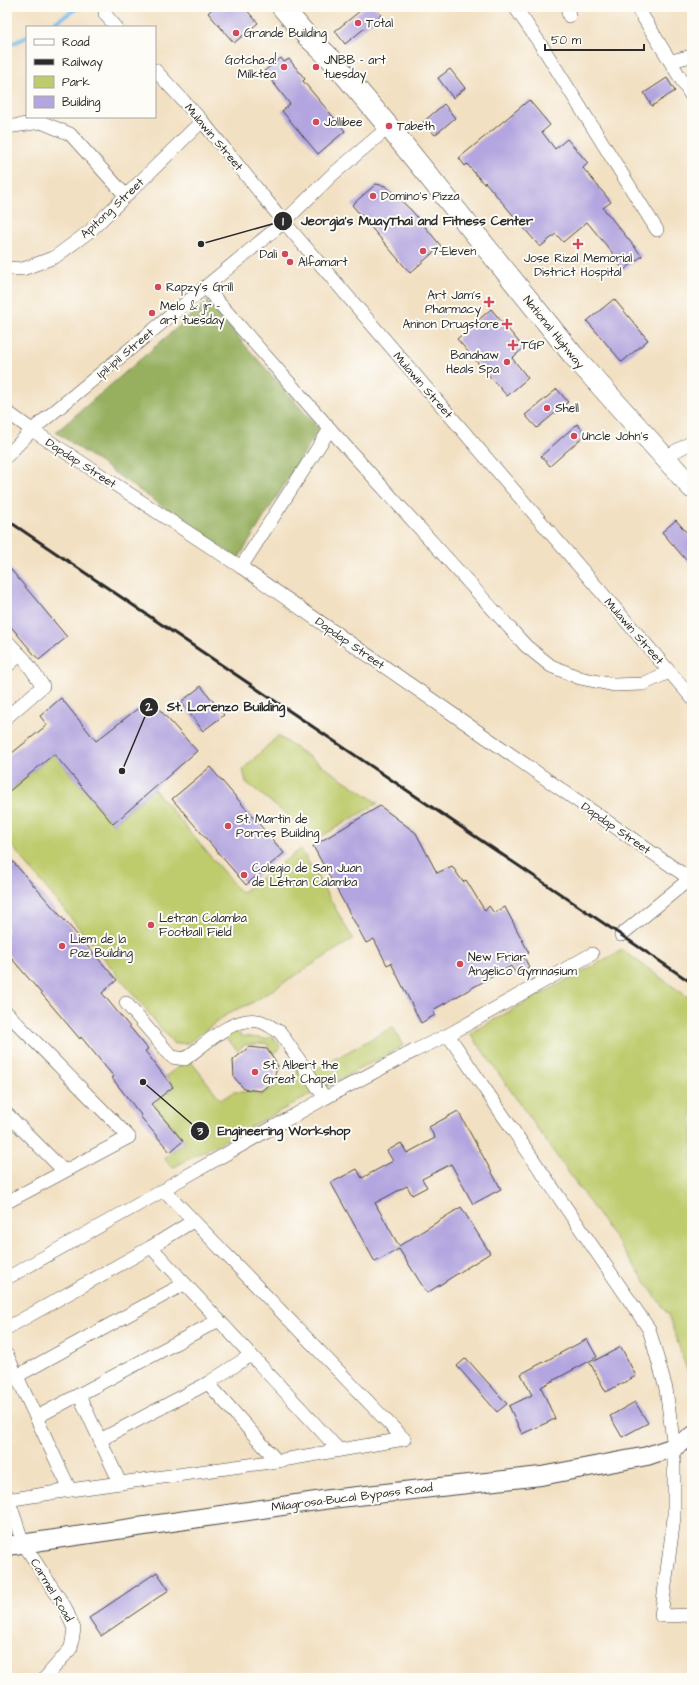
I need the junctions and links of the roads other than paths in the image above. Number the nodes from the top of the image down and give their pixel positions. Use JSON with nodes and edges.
{"nodes":[{"id":1,"x":282,"y":7,"type":"edge"},
{"id":2,"x":515,"y":7,"type":"edge"},
{"id":3,"x":637,"y":7,"type":"edge"},
{"id":4,"x":105,"y":14,"type":"dead end"},
{"id":5,"x":115,"y":26,"type":"edge"},
{"id":6,"x":692,"y":56,"type":"edge"},
{"id":7,"x":671,"y":61,"type":"junction"},
{"id":8,"x":156,"y":71,"type":"edge"},
{"id":9,"x":692,"y":97,"type":"edge"},
{"id":10,"x":202,"y":121,"type":"junction"},
{"id":11,"x":7,"y":127,"type":"edge"},
{"id":12,"x":389,"y":127,"type":"junction"},
{"id":13,"x":126,"y":196,"type":"junction"},
{"id":14,"x":284,"y":222,"type":"junction"},
{"id":15,"x":657,"y":230,"type":"dead end"},
{"id":16,"x":7,"y":268,"type":"edge"},
{"id":17,"x":205,"y":287,"type":"junction"},
{"id":18,"x":7,"y":412,"type":"edge"},
{"id":19,"x":330,"y":429,"type":"junction"},
{"id":20,"x":32,"y":430,"type":"junction"},
{"id":21,"x":692,"y":442,"type":"edge"},
{"id":22,"x":7,"y":456,"type":"edge"},
{"id":23,"x":665,"y":457,"type":"junction"},
{"id":24,"x":692,"y":488,"type":"edge"},
{"id":25,"x":241,"y":567,"type":"junction"},
{"id":26,"x":7,"y":641,"type":"edge"},
{"id":27,"x":20,"y":655,"type":"junction"},
{"id":28,"x":7,"y":666,"type":"edge"},
{"id":29,"x":668,"y":672,"type":"junction"},
{"id":30,"x":692,"y":698,"type":"edge"},
{"id":31,"x":7,"y":717,"type":"edge"},
{"id":32,"x":691,"y":878,"type":"edge"},
{"id":33,"x":621,"y":935,"type":"dead end"},
{"id":34,"x":592,"y":954,"type":"dead end"},
{"id":35,"x":126,"y":1004,"type":"dead end"},
{"id":36,"x":7,"y":1013,"type":"edge"},
{"id":37,"x":448,"y":1035,"type":"junction"},
{"id":38,"x":325,"y":1098,"type":"junction"},
{"id":39,"x":7,"y":1114,"type":"edge"},
{"id":40,"x":64,"y":1171,"type":"junction"},
{"id":41,"x":169,"y":1186,"type":"dead end"},
{"id":42,"x":7,"y":1202,"type":"edge"},
{"id":43,"x":193,"y":1221,"type":"junction"},
{"id":44,"x":151,"y":1247,"type":"junction"},
{"id":45,"x":7,"y":1278,"type":"edge"},
{"id":46,"x":184,"y":1284,"type":"junction"},
{"id":47,"x":219,"y":1320,"type":"junction"},
{"id":48,"x":7,"y":1328,"type":"edge"},
{"id":49,"x":7,"y":1355,"type":"edge"},
{"id":50,"x":251,"y":1356,"type":"junction"},
{"id":51,"x":17,"y":1376,"type":"junction"},
{"id":52,"x":208,"y":1382,"type":"junction"},
{"id":53,"x":79,"y":1396,"type":"junction"},
{"id":54,"x":37,"y":1417,"type":"junction"},
{"id":55,"x":692,"y":1436,"type":"edge"},
{"id":56,"x":100,"y":1440,"type":"junction"},
{"id":57,"x":674,"y":1447,"type":"junction"},
{"id":58,"x":339,"y":1450,"type":"junction"},
{"id":59,"x":277,"y":1461,"type":"junction"},
{"id":60,"x":120,"y":1483,"type":"junction"},
{"id":61,"x":70,"y":1490,"type":"junction"},
{"id":62,"x":8,"y":1498,"type":"edge"},
{"id":63,"x":15,"y":1544,"type":"edge"},
{"id":64,"x":692,"y":1615,"type":"edge"},
{"id":65,"x":45,"y":1678,"type":"edge"}],
"edges":[{"from":1,"to":12,"type":"main road","name":"National Highway"},
{"from":2,"to":15,"type":"street"},
{"from":3,"to":7,"type":"street"},
{"from":4,"to":5,"type":"street"},
{"from":6,"to":7,"type":"street"},
{"from":7,"to":9,"type":"street"},
{"from":8,"to":10,"type":"street","name":"Mulawin Street"},
{"from":10,"to":13,"type":"street","name":"Apitong Street"},
{"from":10,"to":14,"type":"street","name":"Mulawin Street"},
{"from":11,"to":13,"type":"street"},
{"from":12,"to":14,"type":"street","name":"Ipil-ipil Street"},
{"from":12,"to":23,"type":"main road","name":"National Highway"},
{"from":13,"to":16,"type":"street","name":"Apitong Street"},
{"from":14,"to":17,"type":"street","name":"Ipil-ipil Street"},
{"from":14,"to":29,"type":"street","name":"Mulawin Street"},
{"from":17,"to":19,"type":"street"},
{"from":17,"to":20,"type":"street","name":"Ipil-ipil Street"},
{"from":18,"to":20,"type":"street","name":"Dapdap Street"},
{"from":19,"to":25,"type":"street"},
{"from":19,"to":29,"type":"street"},
{"from":20,"to":22,"type":"street","name":"Ipil-ipil Street"},
{"from":20,"to":25,"type":"street","name":"Dapdap Street"},
{"from":21,"to":23,"type":"street"},
{"from":23,"to":24,"type":"main road","name":"National Highway"},
{"from":25,"to":32,"type":"street","name":"Dapdap Street"},
{"from":26,"to":27,"type":"street"},
{"from":27,"to":28,"type":"street"},
{"from":27,"to":31,"type":"street"},
{"from":29,"to":30,"type":"street","name":"Mulawin Street"},
{"from":32,"to":33,"type":"street"},
{"from":34,"to":37,"type":"street"},
{"from":35,"to":38,"type":"street"},
{"from":36,"to":40,"type":"street"},
{"from":37,"to":38,"type":"street"},
{"from":37,"to":57,"type":"street"},
{"from":38,"to":41,"type":"street"},
{"from":39,"to":40,"type":"street"},
{"from":40,"to":42,"type":"street"},
{"from":43,"to":44,"type":"street"},
{"from":43,"to":45,"type":"street"},
{"from":43,"to":58,"type":"street"},
{"from":44,"to":46,"type":"street"},
{"from":44,"to":48,"type":"street"},
{"from":46,"to":47,"type":"street"},
{"from":46,"to":51,"type":"street"},
{"from":47,"to":50,"type":"street"},
{"from":47,"to":53,"type":"street"},
{"from":49,"to":51,"type":"street"},
{"from":50,"to":52,"type":"street"},
{"from":50,"to":58,"type":"street"},
{"from":51,"to":54,"type":"street"},
{"from":52,"to":56,"type":"street"},
{"from":52,"to":59,"type":"street"},
{"from":53,"to":54,"type":"street"},
{"from":53,"to":56,"type":"street"},
{"from":54,"to":61,"type":"street"},
{"from":55,"to":57,"type":"main road","name":"Milagrosa-Bucal Bypass Road"},
{"from":56,"to":60,"type":"street"},
{"from":57,"to":63,"type":"main road","name":"Milagrosa-Bucal Bypass Road"},
{"from":57,"to":64,"type":"street"},
{"from":58,"to":59,"type":"street"},
{"from":59,"to":60,"type":"street"},
{"from":60,"to":61,"type":"street"},
{"from":61,"to":62,"type":"street"},
{"from":62,"to":63,"type":"street","name":"Carmel Road"},
{"from":63,"to":65,"type":"street","name":"Carmel Road"}]}
